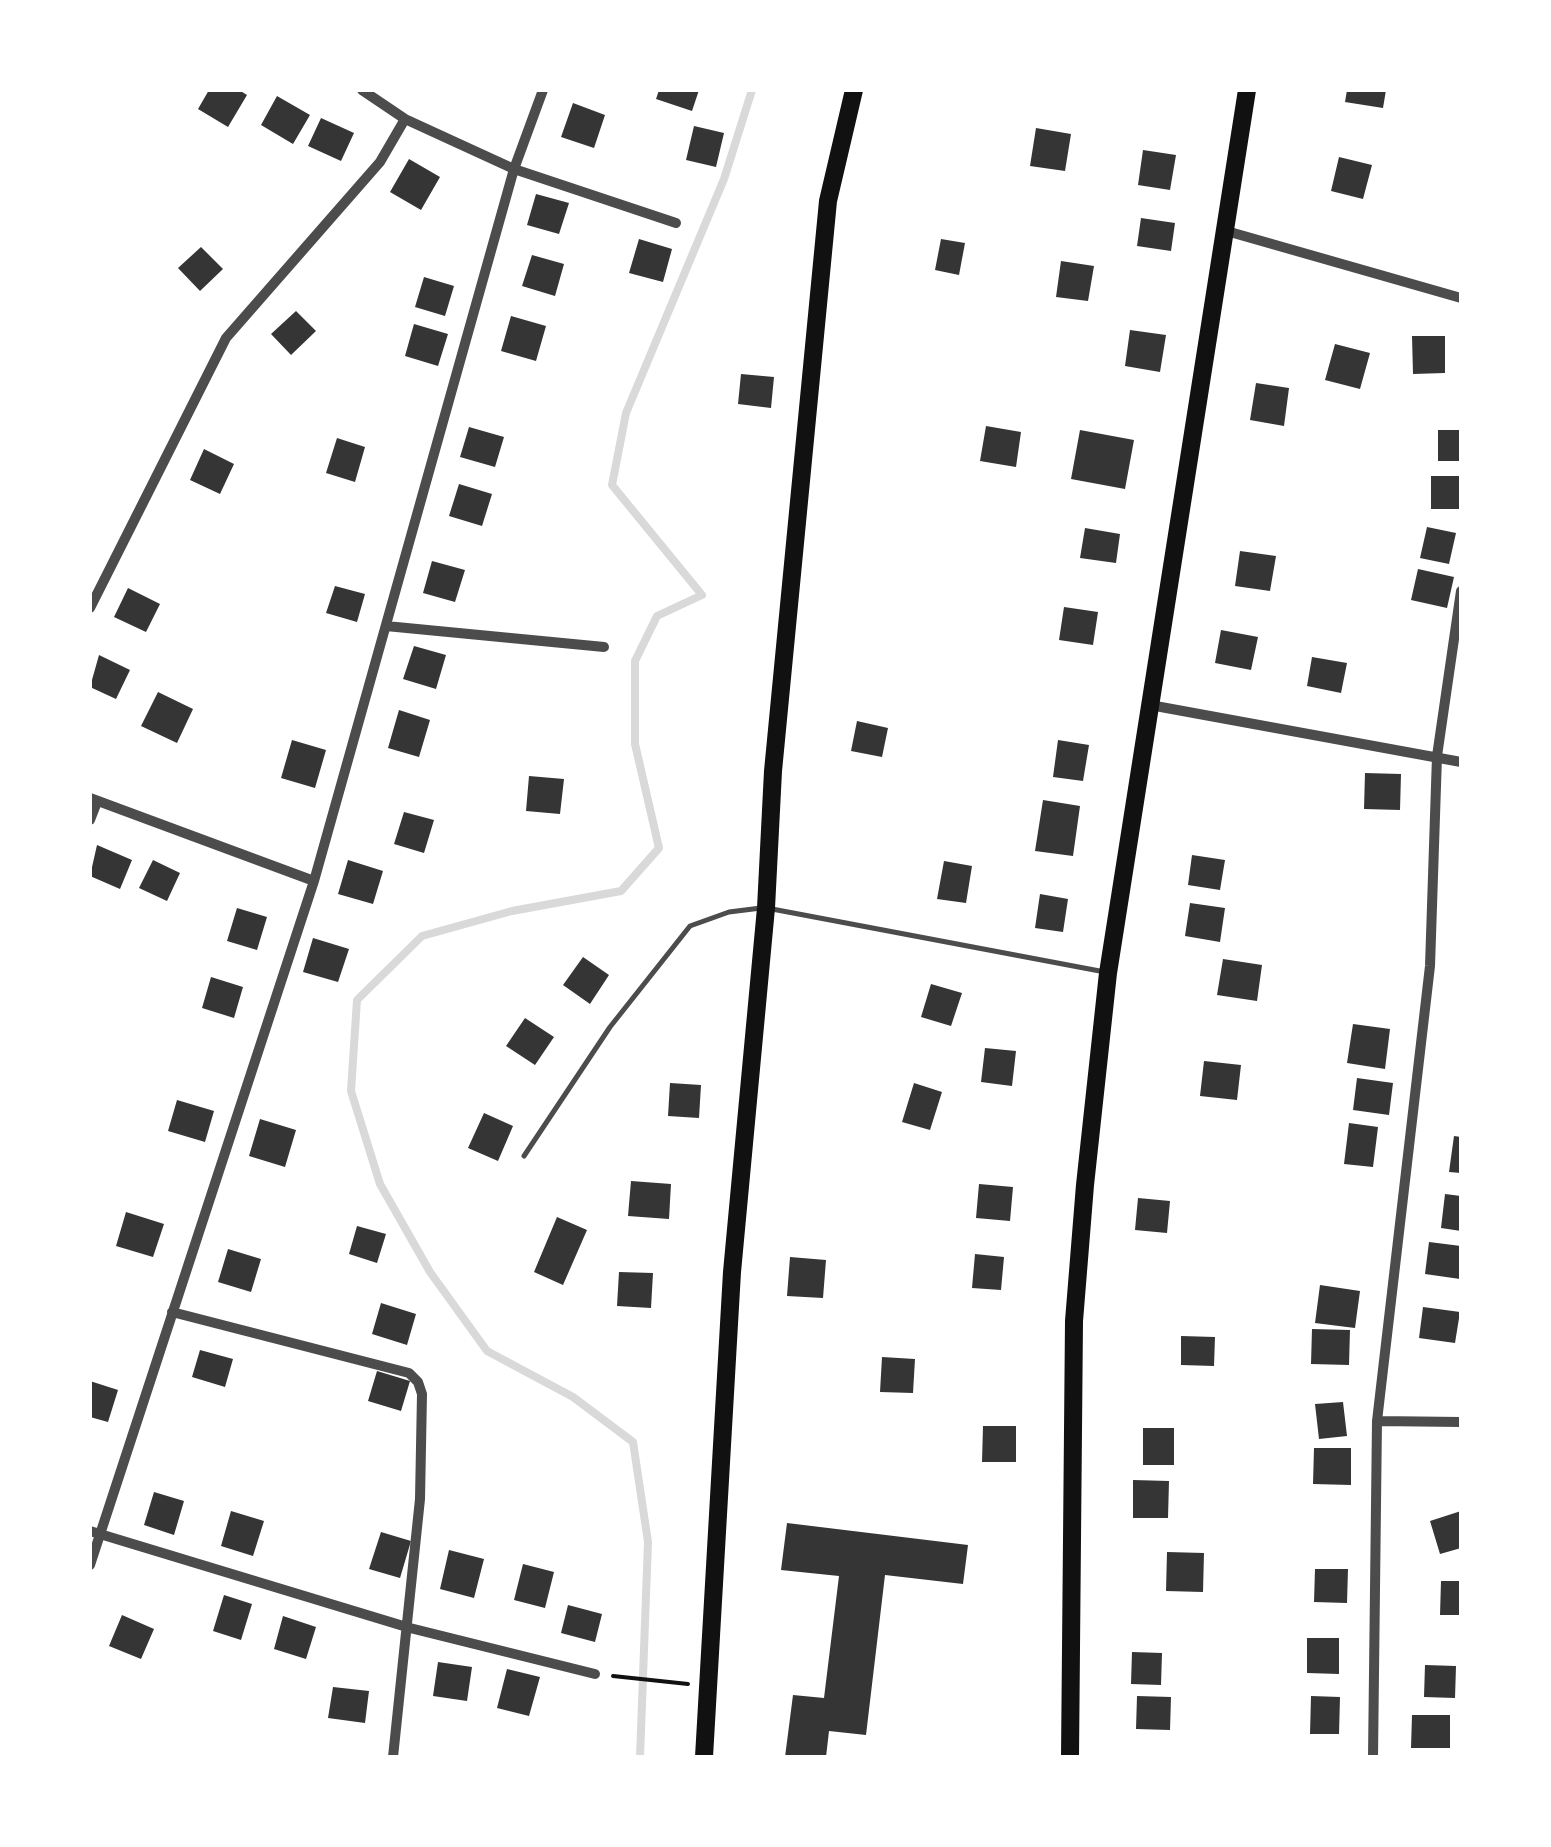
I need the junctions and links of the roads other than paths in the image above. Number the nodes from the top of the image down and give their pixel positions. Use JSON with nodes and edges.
{"nodes":[{"id":1,"x":362,"y":90,"type":"edge"},
{"id":2,"x":543,"y":90,"type":"edge"},
{"id":3,"x":854,"y":90,"type":"edge"},
{"id":4,"x":1247,"y":90,"type":"edge"},
{"id":5,"x":404,"y":120,"type":"junction"},
{"id":6,"x":514,"y":169,"type":"junction"},
{"id":7,"x":676,"y":223,"type":"dead end"},
{"id":8,"x":1222,"y":230,"type":"junction"},
{"id":9,"x":1461,"y":298,"type":"edge"},
{"id":10,"x":1461,"y":591,"type":"edge"},
{"id":11,"x":90,"y":608,"type":"edge"},
{"id":12,"x":386,"y":626,"type":"junction"},
{"id":13,"x":604,"y":648,"type":"dead end"},
{"id":14,"x":1150,"y":705,"type":"junction"},
{"id":15,"x":1437,"y":756,"type":"junction"},
{"id":16,"x":1461,"y":762,"type":"edge"},
{"id":17,"x":94,"y":800,"type":"edge"},
{"id":18,"x":90,"y":820,"type":"edge"},
{"id":19,"x":314,"y":882,"type":"junction"},
{"id":20,"x":766,"y":908,"type":"junction"},
{"id":21,"x":1108,"y":973,"type":"junction"},
{"id":22,"x":524,"y":1156,"type":"dead end"},
{"id":23,"x":172,"y":1312,"type":"junction"},
{"id":24,"x":1376,"y":1421,"type":"junction"},
{"id":25,"x":1461,"y":1422,"type":"edge"},
{"id":26,"x":95,"y":1532,"type":"edge"},
{"id":27,"x":90,"y":1564,"type":"edge"},
{"id":28,"x":410,"y":1628,"type":"junction"},
{"id":29,"x":595,"y":1674,"type":"road end"},
{"id":30,"x":393,"y":1757,"type":"edge"},
{"id":31,"x":704,"y":1757,"type":"edge"},
{"id":32,"x":1070,"y":1757,"type":"edge"},
{"id":33,"x":1372,"y":1757,"type":"edge"}],
"edges":[{"from":1,"to":5,"type":"street"},
{"from":2,"to":6,"type":"street"},
{"from":3,"to":20,"type":"main road"},
{"from":4,"to":8,"type":"main road"},
{"from":5,"to":6,"type":"street"},
{"from":5,"to":11,"type":"street"},
{"from":6,"to":7,"type":"street"},
{"from":6,"to":12,"type":"street"},
{"from":8,"to":9,"type":"street"},
{"from":8,"to":14,"type":"main road"},
{"from":10,"to":15,"type":"street"},
{"from":12,"to":13,"type":"street"},
{"from":12,"to":19,"type":"street"},
{"from":14,"to":15,"type":"street"},
{"from":14,"to":21,"type":"main road"},
{"from":15,"to":16,"type":"street"},
{"from":15,"to":24,"type":"street"},
{"from":17,"to":18,"type":"street"},
{"from":17,"to":19,"type":"street"},
{"from":19,"to":23,"type":"street"},
{"from":20,"to":21,"type":"lane"},
{"from":20,"to":22,"type":"lane"},
{"from":20,"to":31,"type":"main road"},
{"from":21,"to":32,"type":"main road"},
{"from":23,"to":26,"type":"street"},
{"from":23,"to":28,"type":"street"},
{"from":24,"to":25,"type":"street"},
{"from":24,"to":33,"type":"street"},
{"from":26,"to":27,"type":"street"},
{"from":26,"to":28,"type":"street"},
{"from":28,"to":29,"type":"street"},
{"from":28,"to":30,"type":"street"}]}
